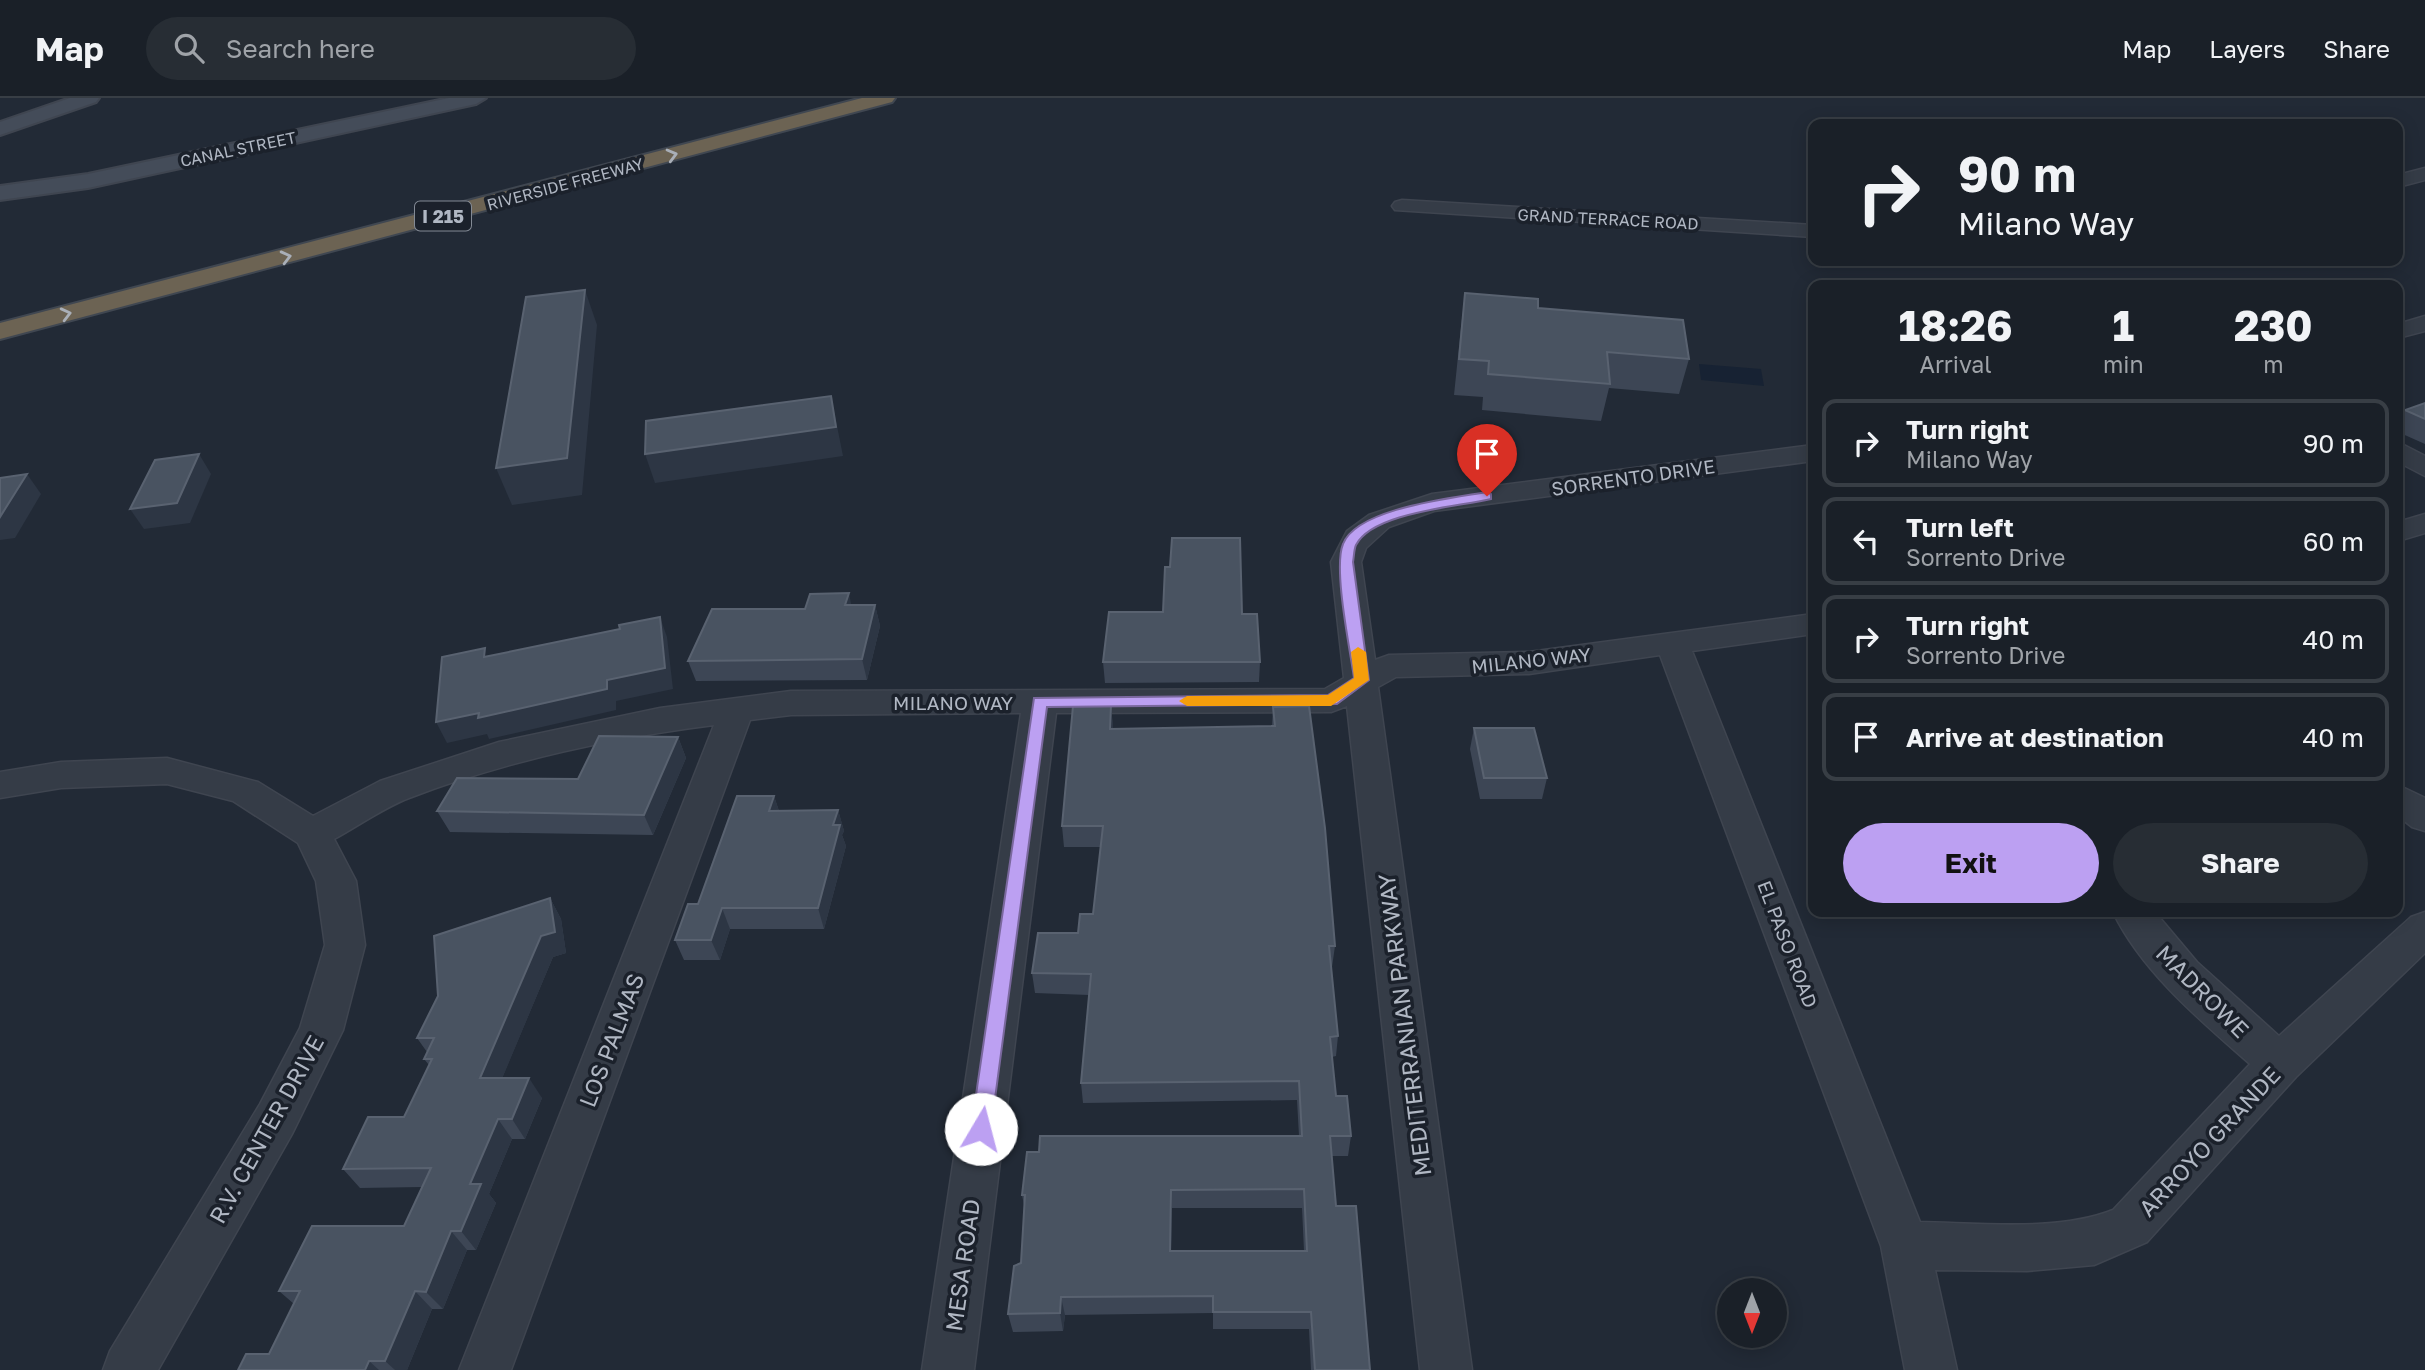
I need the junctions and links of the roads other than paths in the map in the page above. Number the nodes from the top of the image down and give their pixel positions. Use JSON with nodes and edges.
{"nodes":[{"id":1,"x":56,"y":98,"type":"edge"},
{"id":2,"x":89,"y":98,"type":"edge"},
{"id":3,"x":476,"y":98,"type":"edge"},
{"id":4,"x":813,"y":98,"type":"edge"},
{"id":5,"x":885,"y":98,"type":"edge"},
{"id":6,"x":0,"y":117,"type":"edge"},
{"id":7,"x":0,"y":129,"type":"edge"},
{"id":8,"x":2425,"y":174,"type":"edge"},
{"id":9,"x":2403,"y":180,"type":"edge"},
{"id":10,"x":0,"y":192,"type":"edge"},
{"id":11,"x":1402,"y":206,"type":"dead end"},
{"id":12,"x":1808,"y":231,"type":"edge"},
{"id":13,"x":204,"y":254,"type":"dead end"},
{"id":14,"x":2425,"y":323,"type":"edge"},
{"id":15,"x":2403,"y":330,"type":"edge"},
{"id":16,"x":0,"y":331,"type":"edge"},
{"id":17,"x":2403,"y":453,"type":"edge"},
{"id":18,"x":1808,"y":454,"type":"edge"},
{"id":19,"x":2425,"y":468,"type":"edge"},
{"id":20,"x":2425,"y":523,"type":"edge"},
{"id":21,"x":2403,"y":530,"type":"edge"},
{"id":22,"x":1808,"y":625,"type":"edge"},
{"id":23,"x":1672,"y":643,"type":"junction"},
{"id":24,"x":1362,"y":680,"type":"junction"},
{"id":25,"x":1040,"y":702,"type":"junction"},
{"id":26,"x":737,"y":709,"type":"junction"},
{"id":27,"x":0,"y":785,"type":"edge"},
{"id":28,"x":2403,"y":802,"type":"edge"},
{"id":29,"x":2425,"y":817,"type":"edge"},
{"id":30,"x":312,"y":834,"type":"junction"},
{"id":31,"x":2137,"y":917,"type":"edge"},
{"id":32,"x":2425,"y":928,"type":"edge"},
{"id":33,"x":2280,"y":1063,"type":"junction"},
{"id":34,"x":1905,"y":1246,"type":"junction"},
{"id":35,"x":129,"y":1370,"type":"edge"},
{"id":36,"x":485,"y":1370,"type":"edge"},
{"id":37,"x":948,"y":1370,"type":"edge"},
{"id":38,"x":1446,"y":1370,"type":"edge"},
{"id":39,"x":1931,"y":1370,"type":"edge"}],
"edges":[{"from":1,"to":6,"type":"street"},
{"from":2,"to":7,"type":"street"},
{"from":3,"to":10,"type":"street","name":"CANAL STREET"},
{"from":4,"to":13,"type":"highway","name":"RIVERSIDE FREEWAY","number":"I 215"},
{"from":16,"to":5,"type":"highway","name":"RIVERSIDE FREEWAY","number":"I 215","one_way":true},
{"from":8,"to":9,"type":"street"},
{"from":11,"to":12,"type":"street","name":"GRAND TERRACE ROAD"},
{"from":14,"to":15,"type":"street"},
{"from":17,"to":19,"type":"street"},
{"from":18,"to":24,"type":"street","name":"SORRENTO DRIVE"},
{"from":20,"to":21,"type":"street"},
{"from":22,"to":23,"type":"street","name":"MILANO WAY"},
{"from":23,"to":24,"type":"street","name":"MILANO WAY"},
{"from":23,"to":34,"type":"street","name":"EL PASO ROAD"},
{"from":24,"to":25,"type":"street","name":"MILANO WAY"},
{"from":24,"to":38,"type":"street","name":"MEDITERRANIAN PARKWAY"},
{"from":25,"to":26,"type":"street","name":"MILANO WAY"},
{"from":25,"to":37,"type":"street","name":"MESA ROAD"},
{"from":26,"to":30,"type":"street","name":"MILANO WAY"},
{"from":26,"to":36,"type":"street","name":"LOS PALMAS"},
{"from":27,"to":30,"type":"street"},
{"from":28,"to":29,"type":"street"},
{"from":30,"to":35,"type":"street","name":"R.V. CENTER DRIVE"},
{"from":31,"to":33,"type":"street","name":"MADROWE"},
{"from":32,"to":33,"type":"street","name":"ARROYO GRANDE"},
{"from":33,"to":34,"type":"street","name":"ARROYO GRANDE"},
{"from":34,"to":39,"type":"street"}]}
